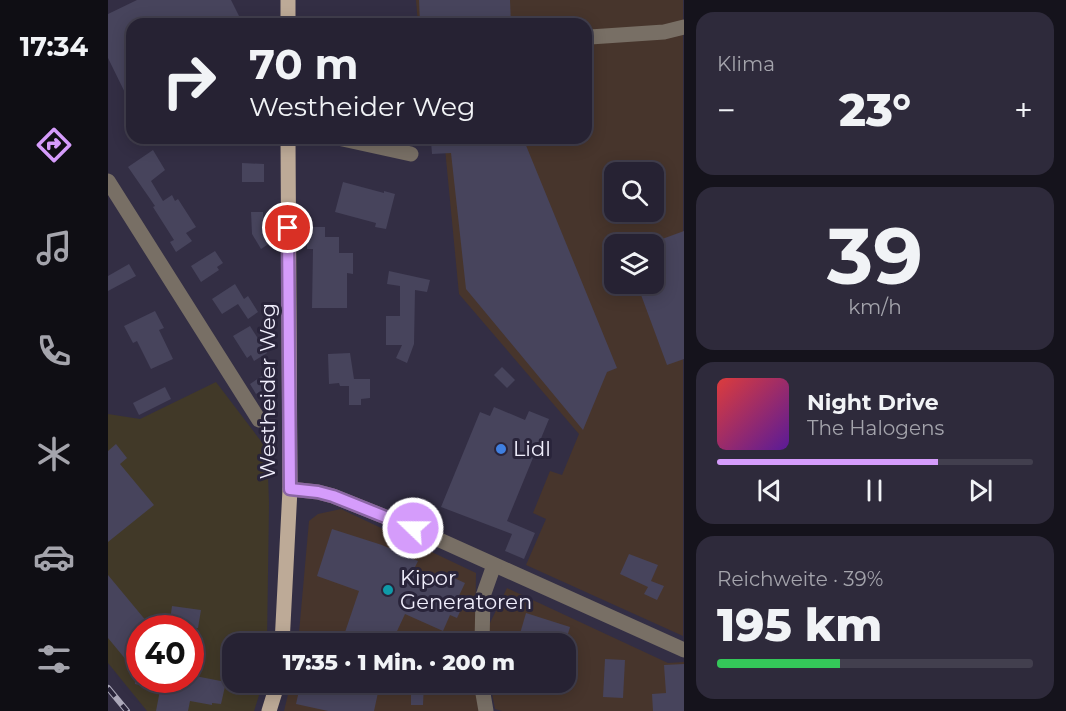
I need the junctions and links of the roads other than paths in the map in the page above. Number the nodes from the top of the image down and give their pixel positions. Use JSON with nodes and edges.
{"nodes":[{"id":1,"x":288,"y":0,"type":"edge"},
{"id":2,"x":288,"y":18,"type":"edge"},
{"id":3,"x":684,"y":27,"type":"edge"},
{"id":4,"x":592,"y":37,"type":"edge"},
{"id":5,"x":288,"y":144,"type":"edge"},
{"id":6,"x":365,"y":144,"type":"edge"},
{"id":7,"x":411,"y":154,"type":"dead end"},
{"id":8,"x":108,"y":181,"type":"edge"},
{"id":9,"x":259,"y":420,"type":"dead end"},
{"id":10,"x":290,"y":489,"type":"junction"},
{"id":11,"x":494,"y":565,"type":"junction"},
{"id":12,"x":283,"y":633,"type":"edge"},
{"id":13,"x":482,"y":633,"type":"edge"},
{"id":14,"x":684,"y":650,"type":"edge"},
{"id":15,"x":275,"y":693,"type":"edge"},
{"id":16,"x":483,"y":693,"type":"edge"},
{"id":17,"x":269,"y":711,"type":"edge"},
{"id":18,"x":486,"y":711,"type":"edge"}],
"edges":[{"from":1,"to":2,"type":"main road"},
{"from":3,"to":4,"type":"street"},
{"from":5,"to":10,"type":"main road","name":"Westheider Weg"},
{"from":6,"to":7,"type":"street"},
{"from":8,"to":9,"type":"street"},
{"from":10,"to":11,"type":"street"},
{"from":10,"to":12,"type":"main road","name":"Westheider Weg"},
{"from":11,"to":13,"type":"street"},
{"from":11,"to":14,"type":"street"},
{"from":15,"to":17,"type":"main road"},
{"from":16,"to":18,"type":"street"}]}
